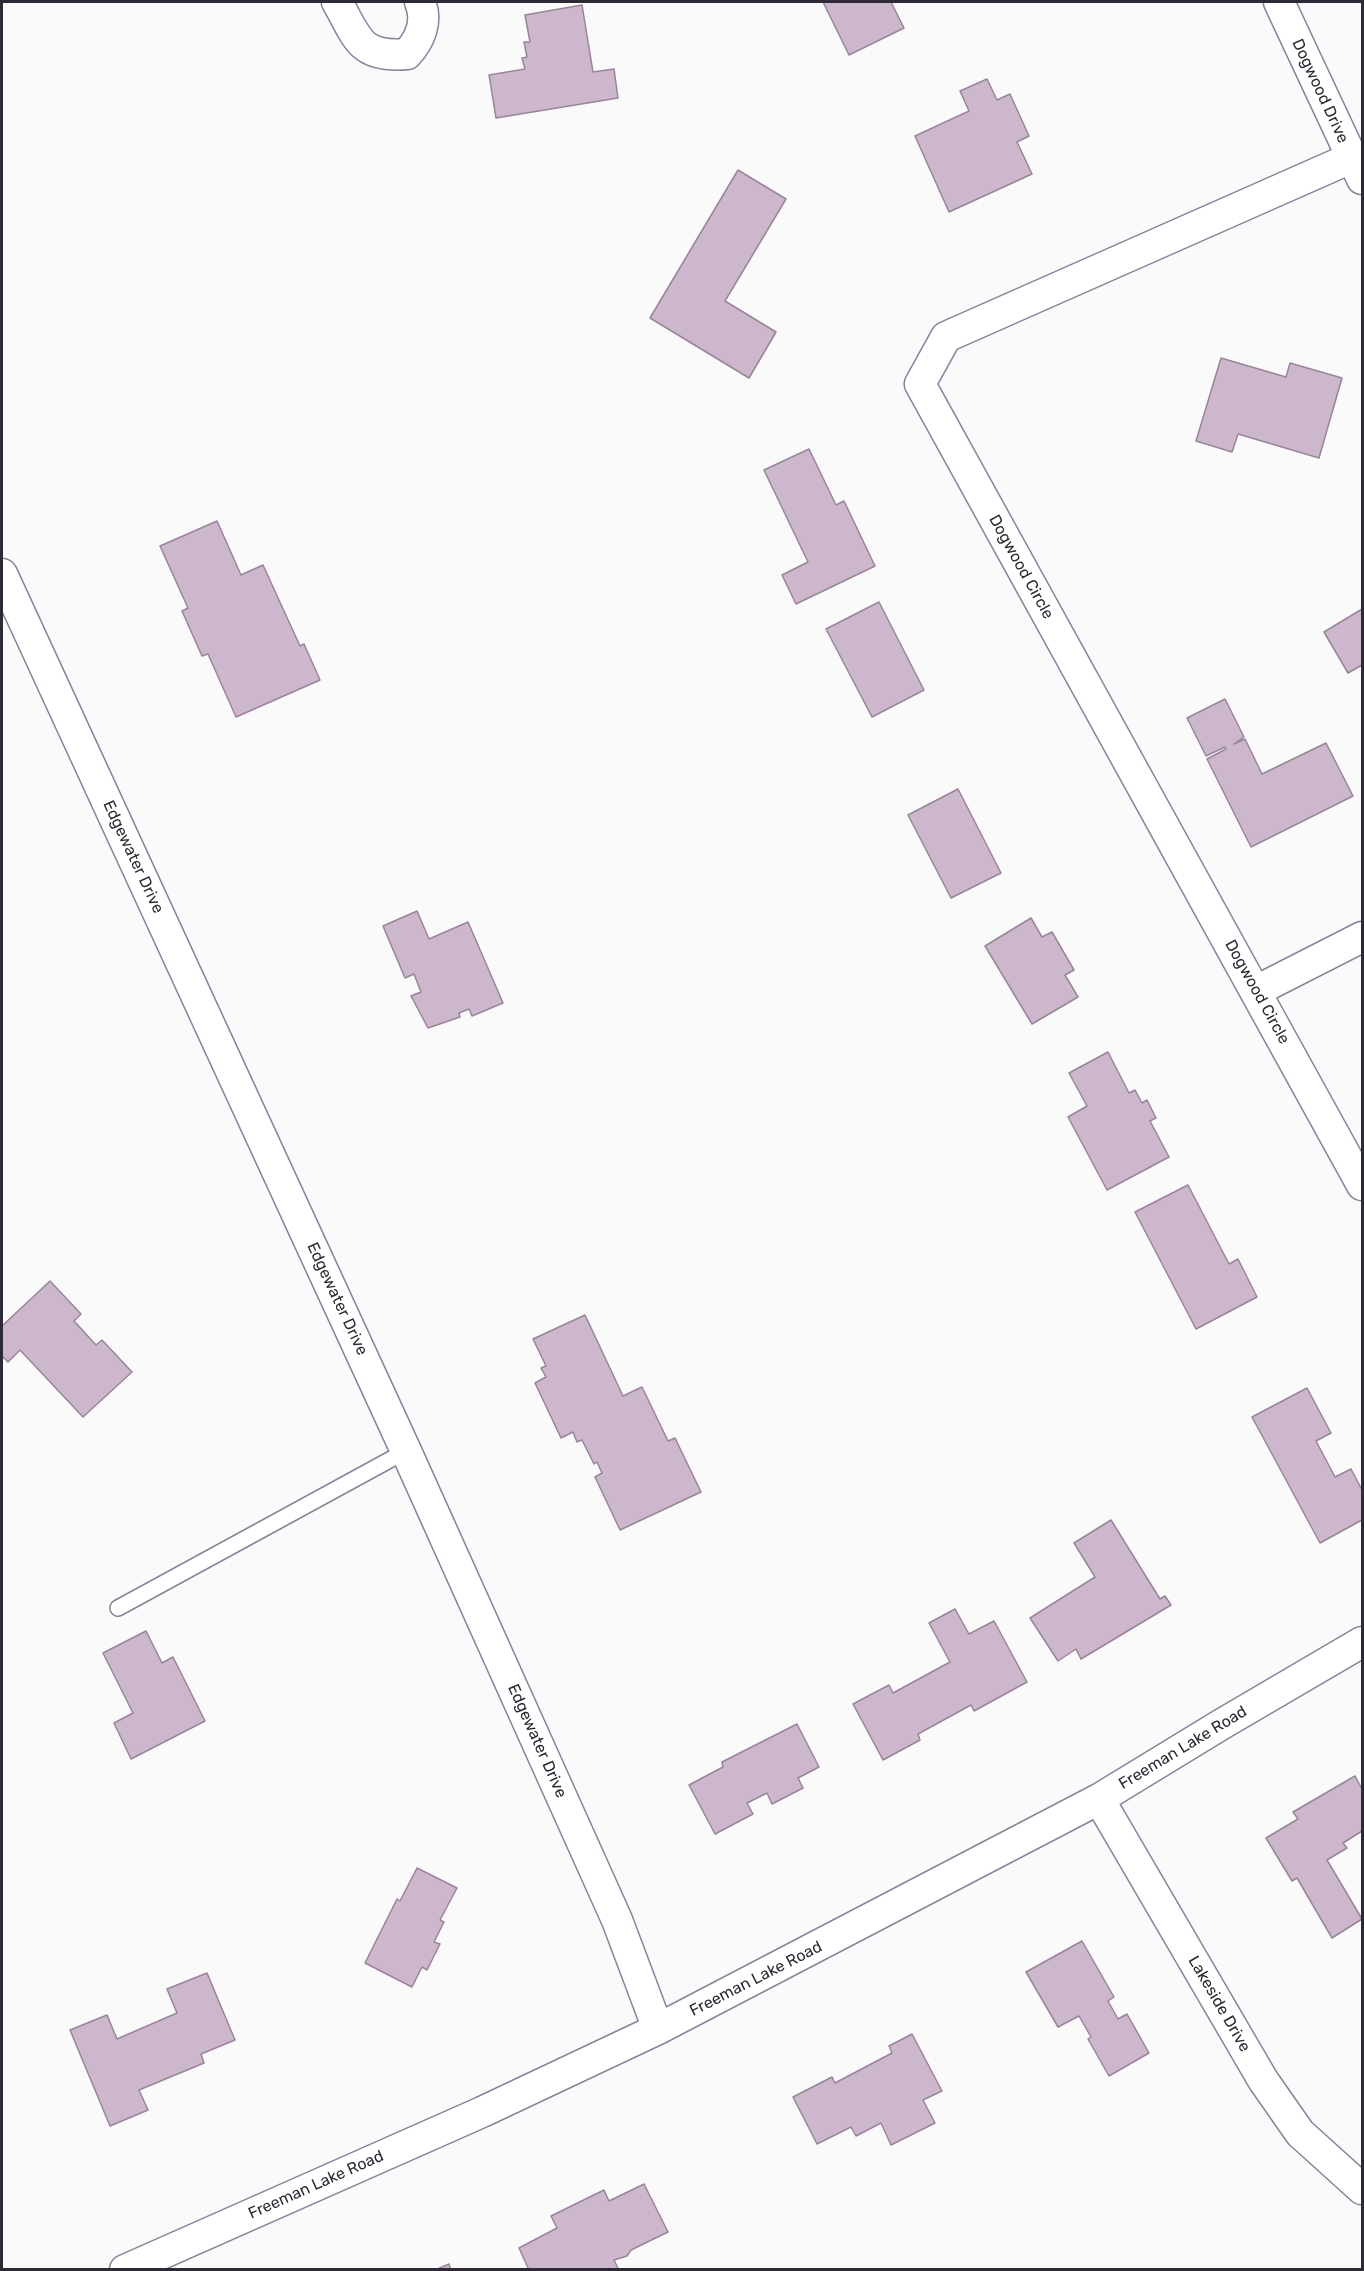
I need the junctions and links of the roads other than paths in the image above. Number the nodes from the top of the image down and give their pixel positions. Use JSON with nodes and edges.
{"nodes":[{"id":1,"x":338,"y":2,"type":"edge"},
{"id":2,"x":420,"y":2,"type":"edge"},
{"id":3,"x":1279,"y":2,"type":"edge"},
{"id":4,"x":1357,"y":169,"type":"edge"},
{"id":5,"x":2,"y":574,"type":"edge"},
{"id":6,"x":1362,"y":937,"type":"edge"},
{"id":7,"x":1256,"y":991,"type":"junction"},
{"id":8,"x":1362,"y":1185,"type":"edge"},
{"id":9,"x":406,"y":1451,"type":"junction"},
{"id":10,"x":118,"y":1608,"type":"dead end"},
{"id":11,"x":1362,"y":1642,"type":"edge"},
{"id":12,"x":1099,"y":1799,"type":"junction"},
{"id":13,"x":658,"y":2029,"type":"junction"},
{"id":14,"x":1362,"y":2189,"type":"edge"},
{"id":15,"x":125,"y":2270,"type":"edge"}],
"edges":[{"from":1,"to":2,"type":"street"},
{"from":3,"to":4,"type":"street","name":"Dogwood Drive"},
{"from":4,"to":7,"type":"street","name":"Dogwood Circle"},
{"from":5,"to":9,"type":"street","name":"Edgewater Drive"},
{"from":6,"to":7,"type":"street"},
{"from":7,"to":8,"type":"street","name":"Dogwood Circle"},
{"from":9,"to":10,"type":"lane"},
{"from":9,"to":13,"type":"street","name":"Edgewater Drive"},
{"from":11,"to":12,"type":"street","name":"Freeman Lake Road"},
{"from":12,"to":13,"type":"street","name":"Freeman Lake Road"},
{"from":12,"to":14,"type":"street","name":"Lakeside Drive"},
{"from":13,"to":15,"type":"street","name":"Freeman Lake Road"}]}
